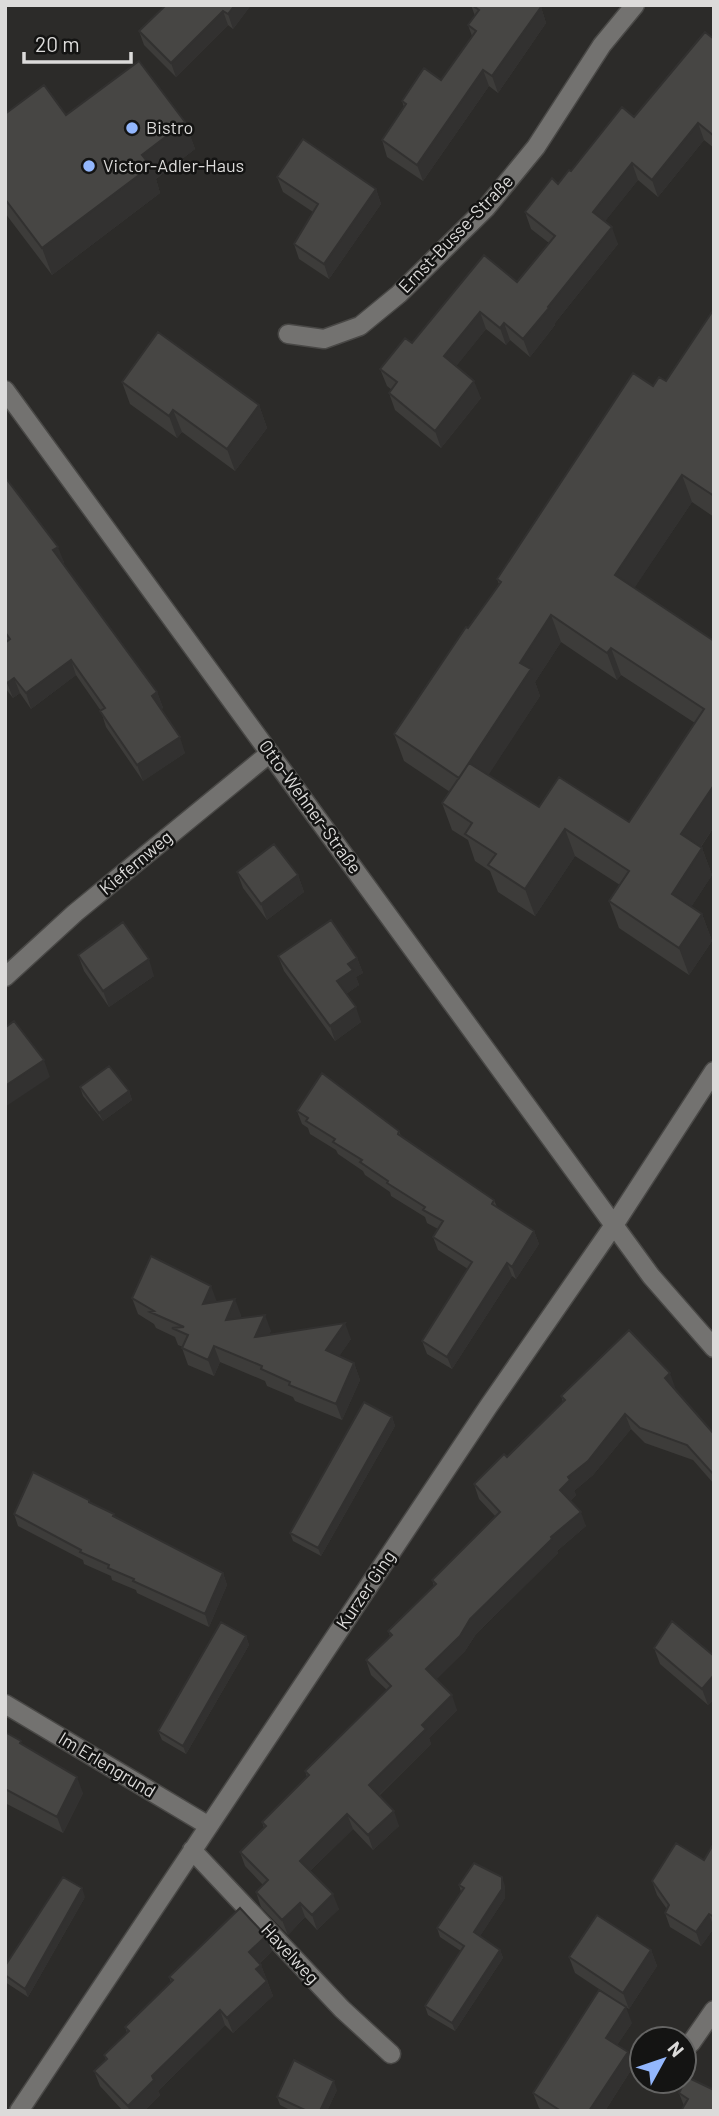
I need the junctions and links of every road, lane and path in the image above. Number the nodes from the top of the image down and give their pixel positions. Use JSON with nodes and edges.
{"nodes":[{"id":1,"x":635,"y":5,"type":"edge"},
{"id":2,"x":288,"y":334,"type":"dead end"},
{"id":3,"x":5,"y":390,"type":"edge"},
{"id":4,"x":270,"y":753,"type":"junction"},
{"id":5,"x":5,"y":977,"type":"edge"},
{"id":6,"x":714,"y":1071,"type":"edge"},
{"id":7,"x":614,"y":1225,"type":"junction"},
{"id":8,"x":714,"y":1348,"type":"edge"},
{"id":9,"x":5,"y":1704,"type":"edge"},
{"id":10,"x":209,"y":1826,"type":"junction"},
{"id":11,"x":192,"y":1850,"type":"junction"},
{"id":12,"x":714,"y":2010,"type":"edge"},
{"id":13,"x":698,"y":2033,"type":"edge"},
{"id":14,"x":391,"y":2054,"type":"dead end"},
{"id":15,"x":19,"y":2111,"type":"edge"}],
"edges":[{"from":1,"to":2,"type":"street","name":"Ernst-Busse-Straße"},
{"from":3,"to":4,"type":"street","name":"Otto-Wehner-Straße"},
{"from":4,"to":5,"type":"street","name":"Kiefernweg"},
{"from":4,"to":7,"type":"street","name":"Otto-Wehner-Straße"},
{"from":6,"to":7,"type":"street","name":"Kurzer Ging"},
{"from":7,"to":8,"type":"street","name":"Otto-Wehner-Straße"},
{"from":7,"to":10,"type":"street","name":"Kurzer Ging"},
{"from":9,"to":10,"type":"street","name":"Im Erlengrund"},
{"from":10,"to":11,"type":"street","name":"Kurzer Ging"},
{"from":11,"to":14,"type":"street","name":"Havelweg"},
{"from":11,"to":15,"type":"street","name":"Kurzer Ging"},
{"from":12,"to":13,"type":"street"}]}
